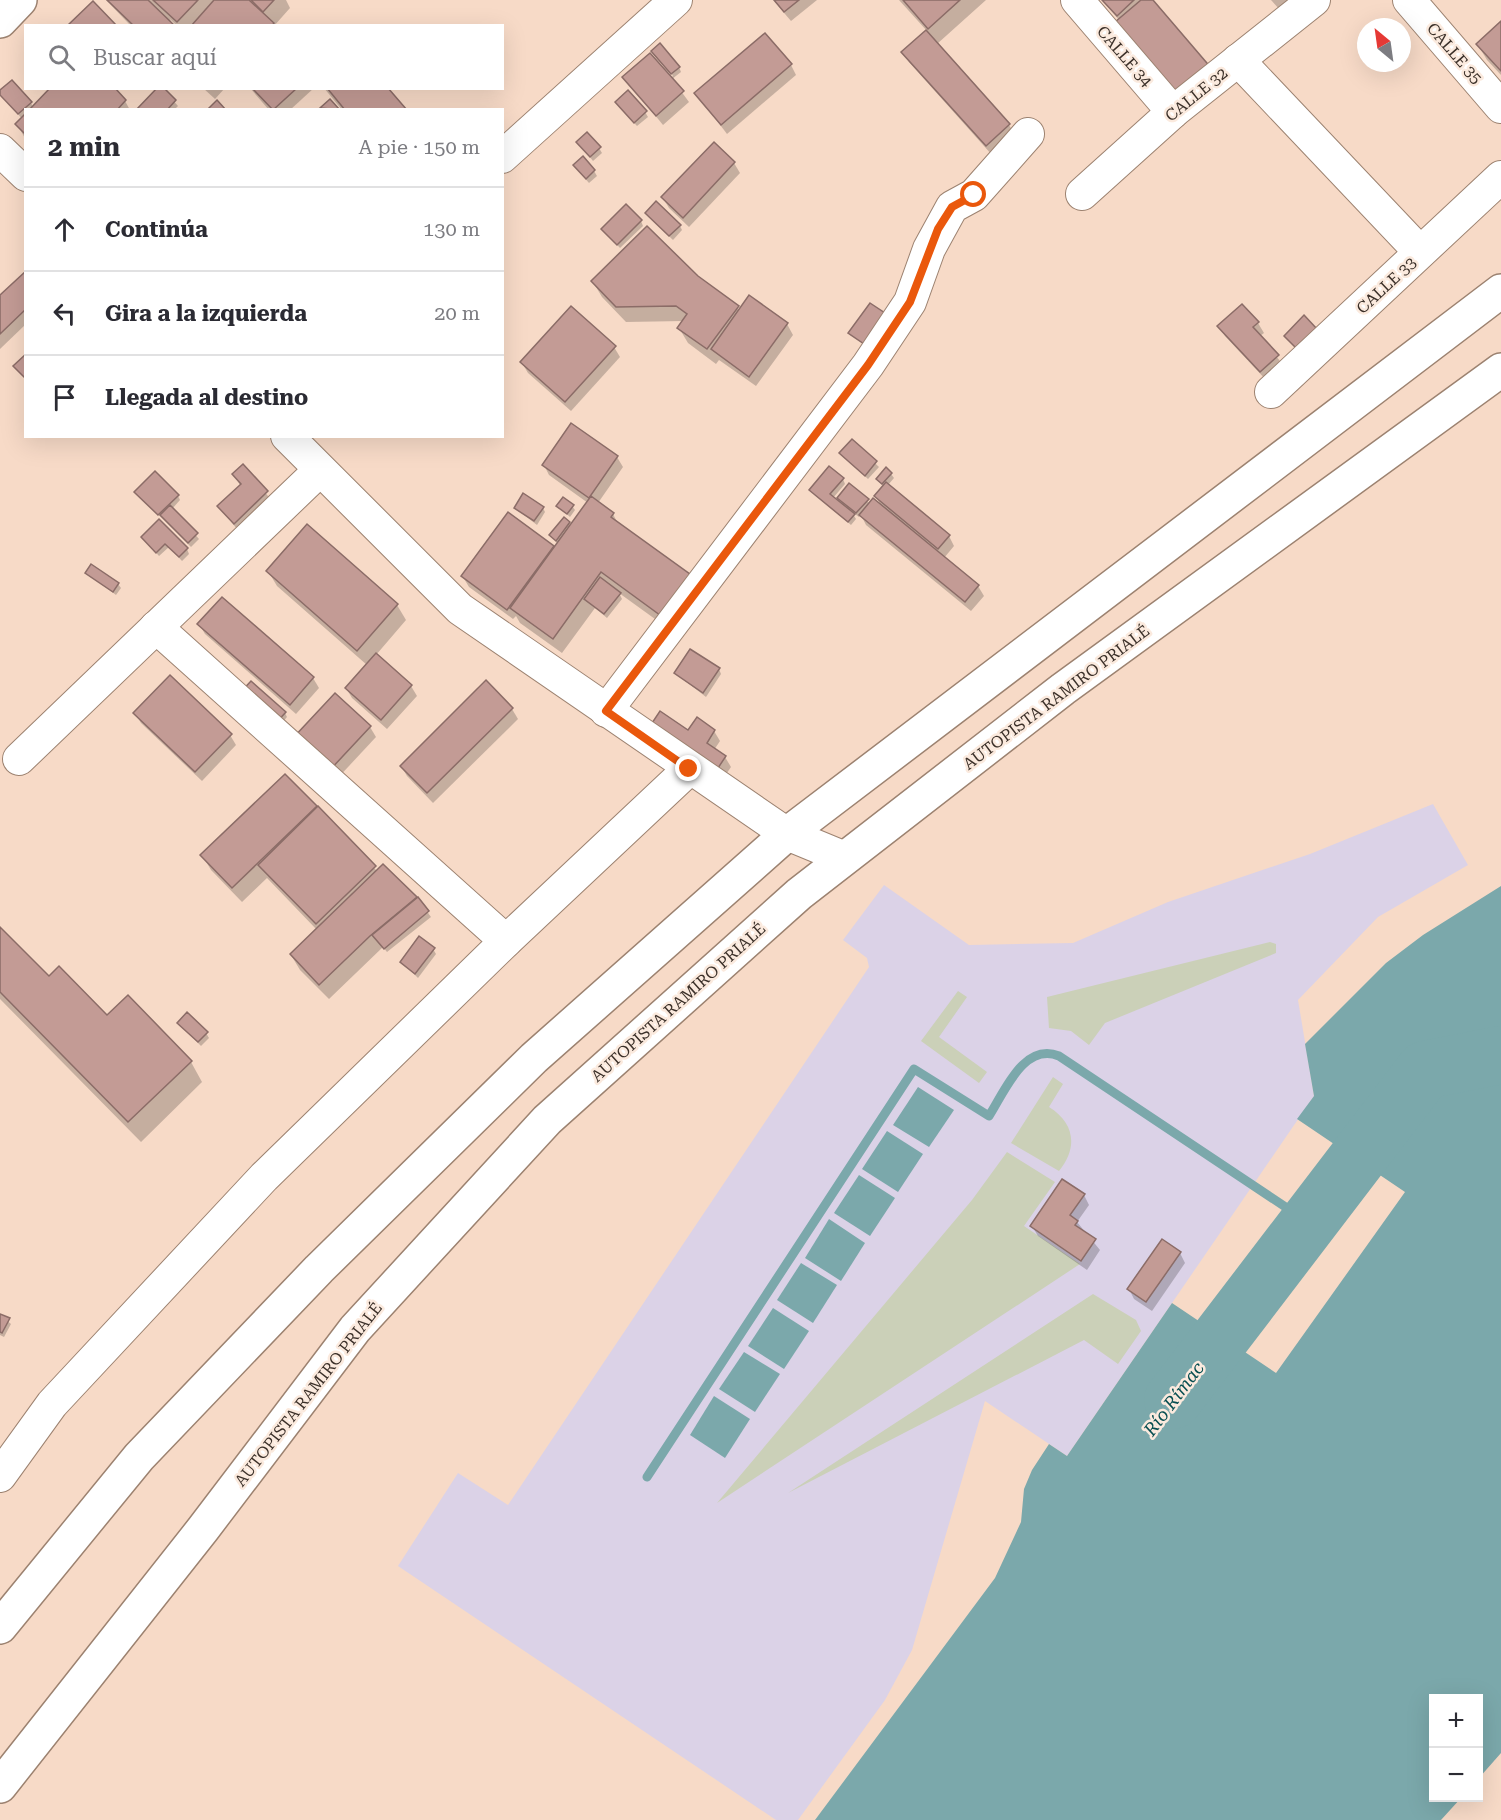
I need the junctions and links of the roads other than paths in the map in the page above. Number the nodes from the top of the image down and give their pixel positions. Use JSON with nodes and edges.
{"nodes":[{"id":1,"x":20,"y":0,"type":"edge"},
{"id":2,"x":676,"y":0,"type":"edge"},
{"id":3,"x":1077,"y":0,"type":"edge"},
{"id":4,"x":1314,"y":0,"type":"edge"},
{"id":5,"x":1409,"y":0,"type":"edge"},
{"id":6,"x":0,"y":21,"type":"edge"},
{"id":7,"x":1238,"y":60,"type":"junction"},
{"id":8,"x":1501,"y":106,"type":"edge"},
{"id":9,"x":1173,"y":111,"type":"junction"},
{"id":10,"x":1028,"y":134,"type":"dead end"},
{"id":11,"x":0,"y":150,"type":"edge"},
{"id":12,"x":504,"y":155,"type":"edge"},
{"id":13,"x":24,"y":173,"type":"edge"},
{"id":14,"x":1501,"y":177,"type":"edge"},
{"id":15,"x":1083,"y":194,"type":"dead end"},
{"id":16,"x":1420,"y":252,"type":"junction"},
{"id":17,"x":1501,"y":291,"type":"edge"},
{"id":18,"x":1501,"y":370,"type":"edge"},
{"id":19,"x":1271,"y":392,"type":"dead end"},
{"id":20,"x":288,"y":438,"type":"edge"},
{"id":21,"x":320,"y":470,"type":"junction"},
{"id":22,"x":156,"y":627,"type":"junction"},
{"id":23,"x":606,"y":711,"type":"junction"},
{"id":24,"x":19,"y":759,"type":"dead end"},
{"id":25,"x":689,"y":769,"type":"junction"},
{"id":26,"x":787,"y":834,"type":"junction"},
{"id":27,"x":845,"y":858,"type":"junction"},
{"id":28,"x":506,"y":941,"type":"junction"},
{"id":29,"x":0,"y":1476,"type":"edge"},
{"id":30,"x":0,"y":1627,"type":"edge"},
{"id":31,"x":0,"y":1786,"type":"edge"}],
"edges":[{"from":1,"to":6,"type":"main road"},
{"from":2,"to":12,"type":"street"},
{"from":3,"to":9,"type":"street","name":"CALLE 34"},
{"from":4,"to":7,"type":"street","name":"CALLE 32"},
{"from":5,"to":8,"type":"street","name":"CALLE 35"},
{"from":7,"to":9,"type":"street","name":"CALLE 32"},
{"from":7,"to":16,"type":"street"},
{"from":9,"to":15,"type":"street","name":"CALLE 32"},
{"from":10,"to":23,"type":"street"},
{"from":11,"to":13,"type":"street"},
{"from":14,"to":16,"type":"street","name":"CALLE 33"},
{"from":16,"to":19,"type":"street","name":"CALLE 33"},
{"from":17,"to":26,"type":"main road"},
{"from":18,"to":27,"type":"main road","name":"AUTOPISTA RAMIRO PRIALÉ"},
{"from":20,"to":21,"type":"street"},
{"from":21,"to":22,"type":"street"},
{"from":21,"to":23,"type":"street"},
{"from":22,"to":24,"type":"street"},
{"from":22,"to":28,"type":"street"},
{"from":23,"to":25,"type":"street"},
{"from":25,"to":26,"type":"street"},
{"from":25,"to":28,"type":"street"},
{"from":26,"to":27,"type":"street"},
{"from":26,"to":30,"type":"main road"},
{"from":27,"to":31,"type":"main road","name":"AUTOPISTA RAMIRO PRIALÉ"},
{"from":28,"to":29,"type":"street"}]}
